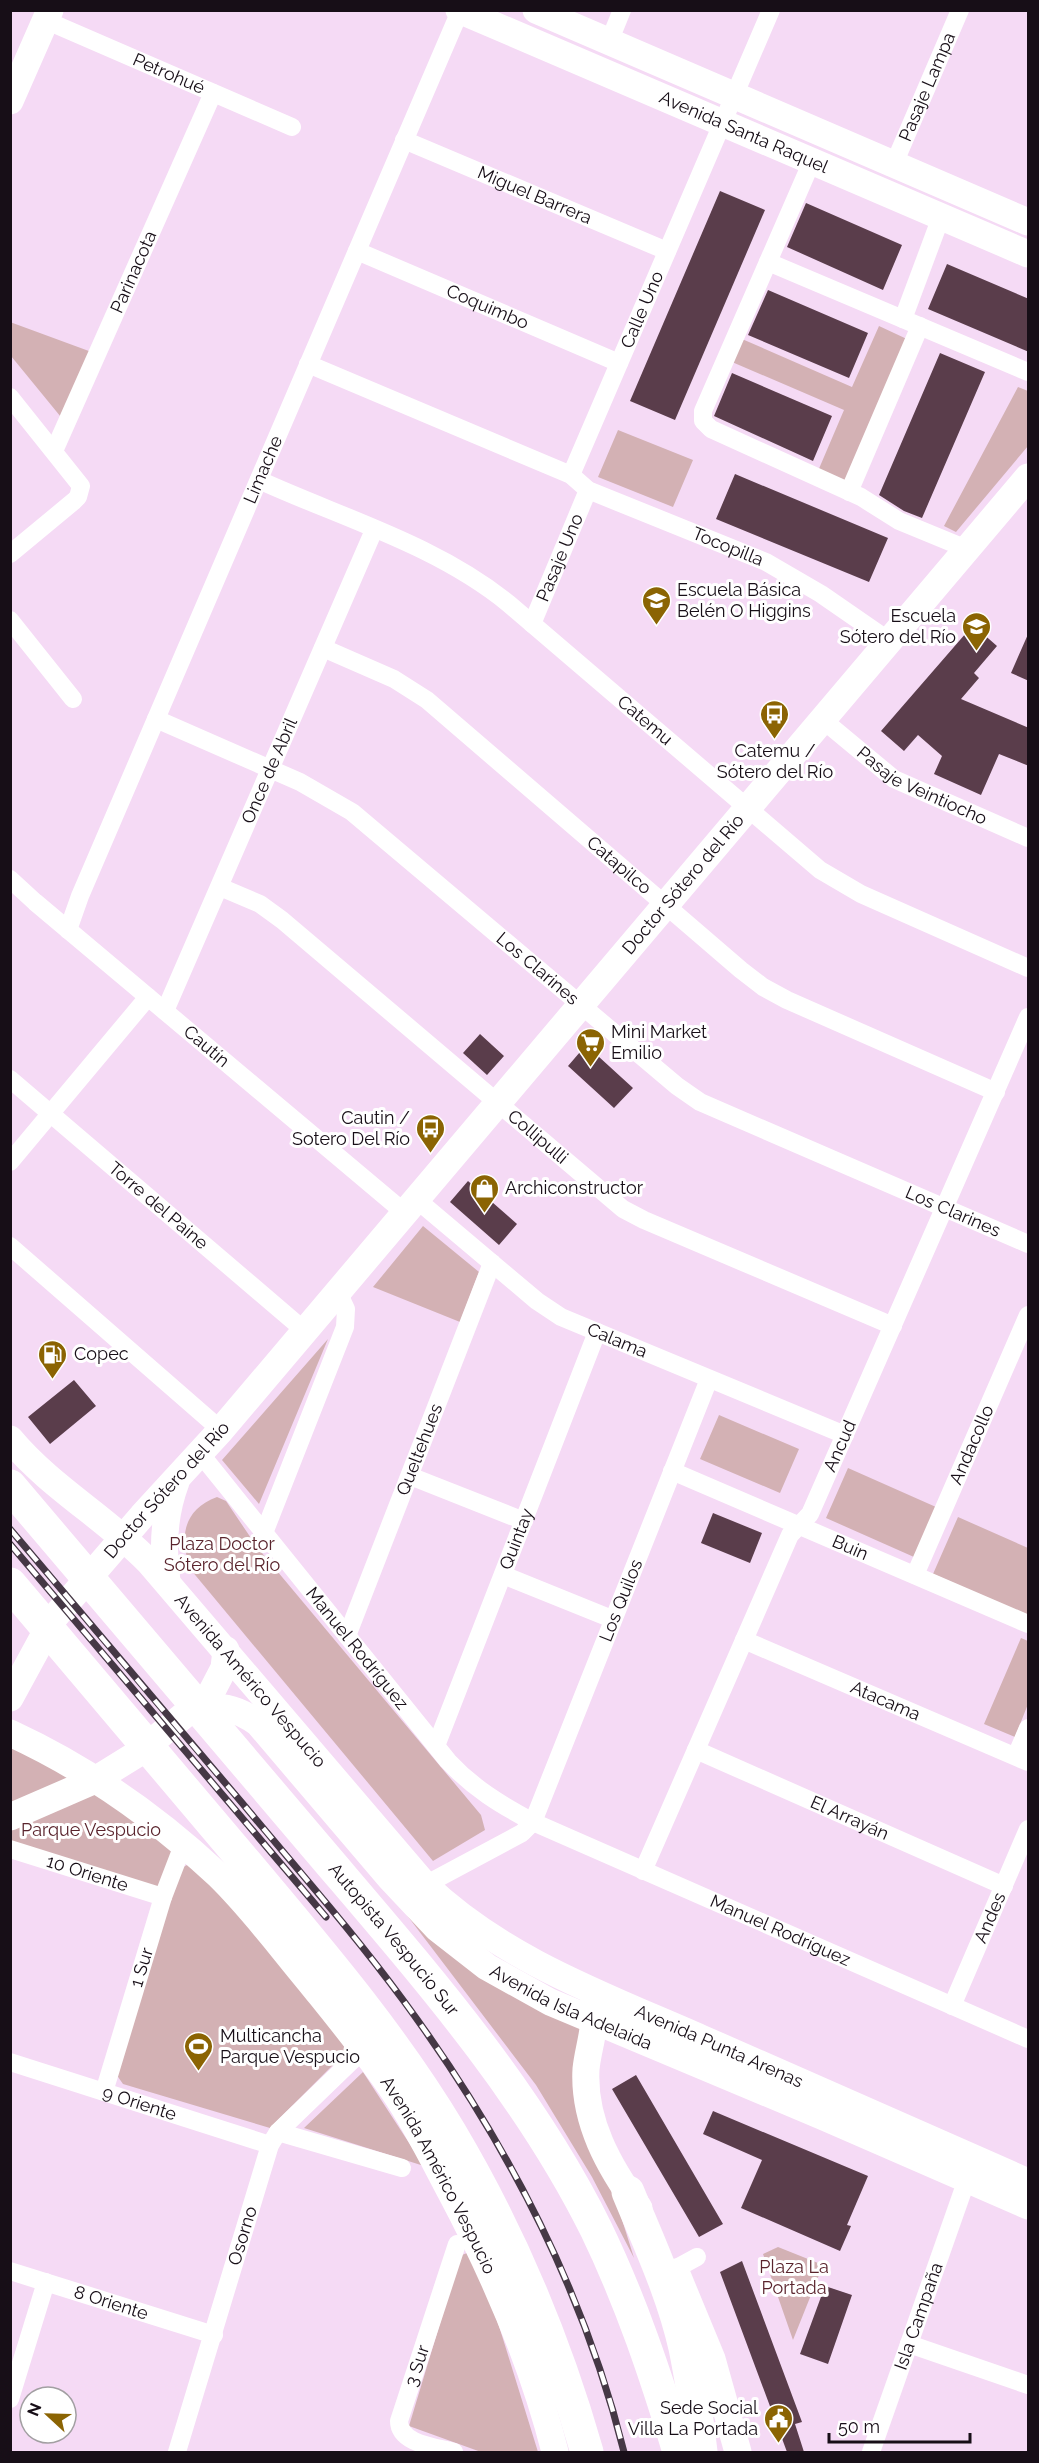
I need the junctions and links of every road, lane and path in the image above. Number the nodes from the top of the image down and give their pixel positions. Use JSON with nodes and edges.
{"nodes":[{"id":1,"x":460,"y":10,"type":"edge"},
{"id":2,"x":536,"y":10,"type":"edge"},
{"id":3,"x":622,"y":10,"type":"edge"},
{"id":4,"x":771,"y":10,"type":"edge"},
{"id":5,"x":960,"y":10,"type":"edge"},
{"id":6,"x":47,"y":15,"type":"edge"},
{"id":7,"x":609,"y":42,"type":"junction"},
{"id":8,"x":213,"y":93,"type":"junction"},
{"id":9,"x":734,"y":96,"type":"junction"},
{"id":10,"x":10,"y":101,"type":"edge"},
{"id":11,"x":721,"y":123,"type":"junction"},
{"id":12,"x":292,"y":128,"type":"dead end"},
{"id":13,"x":404,"y":140,"type":"junction"},
{"id":14,"x":812,"y":161,"type":"junction"},
{"id":15,"x":894,"y":164,"type":"junction"},
{"id":16,"x":941,"y":217,"type":"junction"},
{"id":17,"x":1028,"y":219,"type":"edge"},
{"id":18,"x":357,"y":250,"type":"junction"},
{"id":19,"x":667,"y":251,"type":"junction"},
{"id":20,"x":1029,"y":254,"type":"edge"},
{"id":21,"x":768,"y":262,"type":"junction"},
{"id":22,"x":912,"y":322,"type":"junction"},
{"id":23,"x":619,"y":363,"type":"junction"},
{"id":24,"x":308,"y":364,"type":"junction"},
{"id":25,"x":1029,"y":372,"type":"edge"},
{"id":26,"x":10,"y":397,"type":"edge"},
{"id":27,"x":54,"y":451,"type":"junction"},
{"id":28,"x":571,"y":475,"type":"junction"},
{"id":29,"x":1029,"y":477,"type":"edge"},
{"id":30,"x":259,"y":480,"type":"junction"},
{"id":31,"x":588,"y":490,"type":"junction"},
{"id":32,"x":849,"y":492,"type":"junction"},
{"id":33,"x":374,"y":530,"type":"junction"},
{"id":34,"x":967,"y":549,"type":"junction"},
{"id":35,"x":10,"y":554,"type":"edge"},
{"id":36,"x":10,"y":620,"type":"edge"},
{"id":37,"x":532,"y":624,"type":"junction"},
{"id":38,"x":889,"y":641,"type":"junction"},
{"id":39,"x":323,"y":648,"type":"junction"},
{"id":40,"x":73,"y":699,"type":"dead end"},
{"id":41,"x":156,"y":719,"type":"junction"},
{"id":42,"x":823,"y":720,"type":"junction"},
{"id":43,"x":271,"y":769,"type":"junction"},
{"id":44,"x":747,"y":810,"type":"junction"},
{"id":45,"x":1029,"y":838,"type":"edge"},
{"id":46,"x":10,"y":879,"type":"edge"},
{"id":47,"x":220,"y":887,"type":"junction"},
{"id":48,"x":665,"y":906,"type":"junction"},
{"id":49,"x":68,"y":930,"type":"junction"},
{"id":50,"x":1029,"y":968,"type":"edge"},
{"id":51,"x":148,"y":997,"type":"junction"},
{"id":52,"x":582,"y":1004,"type":"junction"},
{"id":53,"x":165,"y":1011,"type":"junction"},
{"id":54,"x":1029,"y":1017,"type":"edge"},
{"id":55,"x":10,"y":1079,"type":"edge"},
{"id":56,"x":996,"y":1092,"type":"junction"},
{"id":57,"x":498,"y":1103,"type":"junction"},
{"id":58,"x":51,"y":1114,"type":"junction"},
{"id":59,"x":10,"y":1162,"type":"edge"},
{"id":60,"x":411,"y":1206,"type":"junction"},
{"id":61,"x":946,"y":1208,"type":"junction"},
{"id":62,"x":1029,"y":1244,"type":"edge"},
{"id":63,"x":10,"y":1246,"type":"edge"},
{"id":64,"x":492,"y":1263,"type":"junction"},
{"id":65,"x":338,"y":1292,"type":"junction"},
{"id":66,"x":1029,"y":1315,"type":"edge"},
{"id":67,"x":893,"y":1326,"type":"junction"},
{"id":68,"x":304,"y":1331,"type":"junction"},
{"id":69,"x":597,"y":1332,"type":"junction"},
{"id":70,"x":709,"y":1379,"type":"junction"},
{"id":71,"x":221,"y":1430,"type":"junction"},
{"id":72,"x":845,"y":1435,"type":"junction"},
{"id":73,"x":10,"y":1439,"type":"edge"},
{"id":74,"x":200,"y":1452,"type":"junction"},
{"id":75,"x":672,"y":1471,"type":"junction"},
{"id":76,"x":178,"y":1475,"type":"junction"},
{"id":77,"x":410,"y":1476,"type":"junction"},
{"id":78,"x":10,"y":1486,"type":"edge"},
{"id":79,"x":524,"y":1521,"type":"junction"},
{"id":80,"x":800,"y":1525,"type":"junction"},
{"id":81,"x":264,"y":1533,"type":"junction"},
{"id":82,"x":123,"y":1538,"type":"junction"},
{"id":83,"x":502,"y":1575,"type":"junction"},
{"id":84,"x":915,"y":1575,"type":"junction"},
{"id":85,"x":167,"y":1581,"type":"junction"},
{"id":86,"x":10,"y":1584,"type":"edge"},
{"id":87,"x":612,"y":1619,"type":"junction"},
{"id":88,"x":1029,"y":1624,"type":"edge"},
{"id":89,"x":42,"y":1633,"type":"junction"},
{"id":90,"x":347,"y":1636,"type":"junction"},
{"id":91,"x":744,"y":1640,"type":"junction"},
{"id":92,"x":226,"y":1650,"type":"junction"},
{"id":93,"x":10,"y":1655,"type":"edge"},
{"id":94,"x":10,"y":1698,"type":"edge"},
{"id":95,"x":191,"y":1710,"type":"junction"},
{"id":96,"x":1029,"y":1728,"type":"edge"},
{"id":97,"x":10,"y":1733,"type":"edge"},
{"id":98,"x":436,"y":1746,"type":"junction"},
{"id":99,"x":696,"y":1750,"type":"junction"},
{"id":100,"x":1022,"y":1759,"type":"edge"},
{"id":101,"x":94,"y":1780,"type":"junction"},
{"id":102,"x":10,"y":1817,"type":"edge"},
{"id":103,"x":533,"y":1822,"type":"junction"},
{"id":104,"x":1029,"y":1828,"type":"edge"},
{"id":105,"x":183,"y":1845,"type":"junction"},
{"id":106,"x":10,"y":1849,"type":"edge"},
{"id":107,"x":643,"y":1871,"type":"junction"},
{"id":108,"x":425,"y":1885,"type":"junction"},
{"id":109,"x":1004,"y":1886,"type":"junction"},
{"id":110,"x":163,"y":1897,"type":"junction"},
{"id":111,"x":583,"y":1986,"type":"junction"},
{"id":112,"x":952,"y":2006,"type":"junction"},
{"id":113,"x":594,"y":2021,"type":"junction"},
{"id":114,"x":1029,"y":2039,"type":"edge"},
{"id":115,"x":363,"y":2050,"type":"junction"},
{"id":116,"x":10,"y":2062,"type":"edge"},
{"id":117,"x":104,"y":2092,"type":"junction"},
{"id":118,"x":274,"y":2138,"type":"junction"},
{"id":119,"x":402,"y":2168,"type":"dead end"},
{"id":120,"x":967,"y":2179,"type":"junction"},
{"id":121,"x":1029,"y":2182,"type":"edge"},
{"id":122,"x":627,"y":2192,"type":"junction"},
{"id":123,"x":1029,"y":2206,"type":"edge"},
{"id":124,"x":457,"y":2244,"type":"dead end"},
{"id":125,"x":10,"y":2271,"type":"edge"},
{"id":126,"x":46,"y":2282,"type":"junction"},
{"id":127,"x":214,"y":2335,"type":"junction"},
{"id":128,"x":909,"y":2344,"type":"junction"},
{"id":129,"x":1029,"y":2385,"type":"edge"},
{"id":130,"x":10,"y":2399,"type":"edge"},
{"id":131,"x":177,"y":2452,"type":"edge"},
{"id":132,"x":454,"y":2452,"type":"edge"},
{"id":133,"x":555,"y":2452,"type":"edge"},
{"id":134,"x":587,"y":2452,"type":"edge"},
{"id":135,"x":679,"y":2452,"type":"edge"},
{"id":136,"x":701,"y":2452,"type":"edge"},
{"id":137,"x":738,"y":2452,"type":"edge"},
{"id":138,"x":871,"y":2452,"type":"edge"}],
"edges":[{"from":1,"to":11,"type":"main road","name":"Avenida Santa Raquel"},
{"from":1,"to":13,"type":"street","name":"Limache"},
{"from":2,"to":7,"type":"main road","name":"Avenida Santa Raquel"},
{"from":3,"to":7,"type":"street"},
{"from":4,"to":9,"type":"street","name":"Calle Uno"},
{"from":5,"to":15,"type":"street","name":"Pasaje Lampa"},
{"from":6,"to":8,"type":"street","name":"Petrohué"},
{"from":6,"to":10,"type":"main road"},
{"from":7,"to":9,"type":"main road","name":"Avenida Santa Raquel"},
{"from":8,"to":12,"type":"street","name":"Petrohué"},
{"from":8,"to":27,"type":"street","name":"Parinacota"},
{"from":9,"to":11,"type":"street","name":"Calle Uno"},
{"from":9,"to":15,"type":"main road","name":"Avenida Santa Raquel"},
{"from":11,"to":14,"type":"main road","name":"Avenida Santa Raquel"},
{"from":11,"to":19,"type":"street","name":"Calle Uno"},
{"from":13,"to":18,"type":"street","name":"Limache"},
{"from":13,"to":19,"type":"street","name":"Miguel Barrera"},
{"from":14,"to":16,"type":"main road","name":"Avenida Santa Raquel"},
{"from":14,"to":21,"type":"street"},
{"from":15,"to":17,"type":"main road","name":"Avenida Santa Raquel"},
{"from":16,"to":20,"type":"main road","name":"Avenida Santa Raquel"},
{"from":16,"to":22,"type":"street"},
{"from":18,"to":23,"type":"street","name":"Coquimbo"},
{"from":18,"to":24,"type":"street","name":"Limache"},
{"from":19,"to":23,"type":"street","name":"Calle Uno"},
{"from":21,"to":22,"type":"street"},
{"from":21,"to":32,"type":"street"},
{"from":22,"to":25,"type":"street"},
{"from":22,"to":32,"type":"street"},
{"from":23,"to":28,"type":"street","name":"Calle Uno"},
{"from":24,"to":28,"type":"street"},
{"from":24,"to":30,"type":"street","name":"Limache"},
{"from":26,"to":27,"type":"street"},
{"from":27,"to":35,"type":"street"},
{"from":28,"to":31,"type":"street"},
{"from":29,"to":34,"type":"main road","name":"Doctor Sótero del Río"},
{"from":30,"to":33,"type":"street","name":"Catemu"},
{"from":30,"to":41,"type":"street","name":"Limache"},
{"from":31,"to":37,"type":"street","name":"Pasaje Uno"},
{"from":31,"to":38,"type":"street","name":"Tocopilla"},
{"from":32,"to":34,"type":"street"},
{"from":33,"to":37,"type":"street","name":"Catemu"},
{"from":33,"to":39,"type":"street","name":"Once de Abril"},
{"from":34,"to":38,"type":"main road","name":"Doctor Sótero del Río"},
{"from":36,"to":40,"type":"street"},
{"from":37,"to":44,"type":"street","name":"Catemu"},
{"from":38,"to":42,"type":"main road","name":"Doctor Sótero del Río"},
{"from":39,"to":43,"type":"street","name":"Once de Abril"},
{"from":39,"to":48,"type":"street","name":"Catapilco"},
{"from":41,"to":43,"type":"street","name":"Los Clarines"},
{"from":41,"to":49,"type":"street","name":"Limache"},
{"from":42,"to":44,"type":"main road","name":"Doctor Sótero del Río"},
{"from":42,"to":45,"type":"street","name":"Pasaje Veintiocho"},
{"from":43,"to":47,"type":"street","name":"Once de Abril"},
{"from":43,"to":52,"type":"street","name":"Los Clarines"},
{"from":44,"to":48,"type":"main road","name":"Doctor Sótero del Río"},
{"from":44,"to":50,"type":"street","name":"Catemu"},
{"from":46,"to":49,"type":"street","name":"Cautín"},
{"from":47,"to":53,"type":"street","name":"Once de Abril"},
{"from":47,"to":57,"type":"street","name":"Collipulli"},
{"from":48,"to":52,"type":"main road","name":"Doctor Sótero del Río"},
{"from":48,"to":56,"type":"street","name":"Catapilco"},
{"from":49,"to":51,"type":"street","name":"Cautín"},
{"from":51,"to":53,"type":"street","name":"Cautín"},
{"from":51,"to":58,"type":"street"},
{"from":52,"to":57,"type":"main road","name":"Doctor Sótero del Río"},
{"from":52,"to":61,"type":"street","name":"Los Clarines"},
{"from":53,"to":60,"type":"street","name":"Cautín"},
{"from":54,"to":56,"type":"street","name":"Ancud"},
{"from":55,"to":58,"type":"street","name":"Torre del Paine"},
{"from":56,"to":61,"type":"street","name":"Ancud"},
{"from":57,"to":60,"type":"main road","name":"Doctor Sótero del Río"},
{"from":57,"to":67,"type":"street","name":"Collipulli"},
{"from":58,"to":59,"type":"street"},
{"from":58,"to":68,"type":"street","name":"Torre del Paine"},
{"from":60,"to":64,"type":"street","name":"Calama"},
{"from":60,"to":65,"type":"main road","name":"Doctor Sótero del Río"},
{"from":61,"to":62,"type":"street","name":"Los Clarines"},
{"from":61,"to":67,"type":"street","name":"Ancud"},
{"from":63,"to":71,"type":"street"},
{"from":64,"to":69,"type":"street","name":"Calama"},
{"from":64,"to":77,"type":"street","name":"Queltehues"},
{"from":65,"to":68,"type":"main road","name":"Doctor Sótero del Río"},
{"from":65,"to":81,"type":"street"},
{"from":66,"to":84,"type":"street","name":"Andacollo"},
{"from":67,"to":72,"type":"street","name":"Ancud"},
{"from":68,"to":71,"type":"main road","name":"Doctor Sótero del Río"},
{"from":69,"to":70,"type":"street","name":"Calama"},
{"from":69,"to":79,"type":"street","name":"Quintay"},
{"from":70,"to":72,"type":"street","name":"Calama"},
{"from":70,"to":75,"type":"street","name":"Los Quilos"},
{"from":71,"to":74,"type":"main road","name":"Doctor Sótero del Río"},
{"from":72,"to":80,"type":"street","name":"Ancud"},
{"from":73,"to":82,"type":"main road","name":"Avenida Américo Vespucio"},
{"from":74,"to":76,"type":"main road","name":"Doctor Sótero del Río"},
{"from":74,"to":81,"type":"street","name":"Manuel Rodríguez"},
{"from":75,"to":80,"type":"street","name":"Buin"},
{"from":75,"to":87,"type":"street","name":"Los Quilos"},
{"from":76,"to":82,"type":"main road","name":"Doctor Sótero del Río"},
{"from":76,"to":85,"type":"main road"},
{"from":77,"to":79,"type":"street"},
{"from":77,"to":90,"type":"street","name":"Queltehues"},
{"from":78,"to":135,"type":"highway","name":"Autopista Vespucio Sur"},
{"from":79,"to":83,"type":"street","name":"Quintay"},
{"from":80,"to":84,"type":"street","name":"Buin"},
{"from":80,"to":91,"type":"street","name":"Ancud"},
{"from":81,"to":90,"type":"street","name":"Manuel Rodríguez"},
{"from":82,"to":85,"type":"main road","name":"Avenida Américo Vespucio"},
{"from":82,"to":89,"type":"main road","name":"Doctor Sótero del Río"},
{"from":83,"to":87,"type":"street"},
{"from":83,"to":98,"type":"street","name":"Quintay"},
{"from":84,"to":88,"type":"street","name":"Buin"},
{"from":85,"to":92,"type":"main road","name":"Avenida Américo Vespucio"},
{"from":86,"to":134,"type":"highway"},
{"from":87,"to":103,"type":"street","name":"Los Quilos"},
{"from":89,"to":93,"type":"main road"},
{"from":89,"to":94,"type":"main road","name":"Doctor Sótero del Río"},
{"from":90,"to":98,"type":"street","name":"Manuel Rodríguez"},
{"from":91,"to":99,"type":"street","name":"Ancud"},
{"from":91,"to":100,"type":"street","name":"Atacama"},
{"from":92,"to":95,"type":"main road"},
{"from":92,"to":108,"type":"main road","name":"Avenida Américo Vespucio"},
{"from":95,"to":101,"type":"main road"},
{"from":95,"to":113,"type":"main road","name":"Avenida Isla Adelaida"},
{"from":96,"to":100,"type":"street"},
{"from":97,"to":101,"type":"main road","name":"Avenida Américo Vespucio"},
{"from":98,"to":103,"type":"street","name":"Manuel Rodríguez"},
{"from":99,"to":107,"type":"street","name":"Ancud"},
{"from":99,"to":109,"type":"street","name":"El Arrayán"},
{"from":101,"to":102,"type":"main road"},
{"from":101,"to":105,"type":"main road","name":"Avenida Américo Vespucio"},
{"from":103,"to":107,"type":"street","name":"Manuel Rodríguez"},
{"from":103,"to":108,"type":"street"},
{"from":104,"to":109,"type":"street","name":"Andes"},
{"from":105,"to":110,"type":"street","name":"1 Sur"},
{"from":105,"to":115,"type":"main road","name":"Avenida Américo Vespucio"},
{"from":106,"to":110,"type":"street","name":"10 Oriente"},
{"from":107,"to":112,"type":"street","name":"Manuel Rodríguez"},
{"from":108,"to":111,"type":"main road","name":"Avenida Punta Arenas"},
{"from":109,"to":112,"type":"street","name":"Andes"},
{"from":110,"to":117,"type":"street","name":"1 Sur"},
{"from":111,"to":113,"type":"main road"},
{"from":111,"to":121,"type":"main road","name":"Avenida Punta Arenas"},
{"from":112,"to":114,"type":"street","name":"Manuel Rodríguez"},
{"from":113,"to":120,"type":"main road","name":"Avenida Isla Adelaida"},
{"from":113,"to":122,"type":"main road"},
{"from":115,"to":118,"type":"street","name":"Osorno"},
{"from":115,"to":133,"type":"main road","name":"Avenida Américo Vespucio"},
{"from":116,"to":117,"type":"street","name":"9 Oriente"},
{"from":117,"to":118,"type":"street","name":"9 Oriente"},
{"from":118,"to":119,"type":"street","name":"9 Oriente"},
{"from":118,"to":127,"type":"street","name":"Osorno"},
{"from":120,"to":123,"type":"main road","name":"Avenida Isla Adelaida"},
{"from":120,"to":128,"type":"street","name":"Isla Campaña"},
{"from":122,"to":136,"type":"highway"},
{"from":122,"to":137,"type":"main road"},
{"from":124,"to":132,"type":"street","name":"3 Sur"},
{"from":125,"to":126,"type":"street","name":"8 Oriente"},
{"from":126,"to":127,"type":"street","name":"8 Oriente"},
{"from":126,"to":130,"type":"street"},
{"from":127,"to":131,"type":"street","name":"Osorno"},
{"from":128,"to":129,"type":"street"},
{"from":128,"to":138,"type":"street","name":"Isla Campaña"}]}
